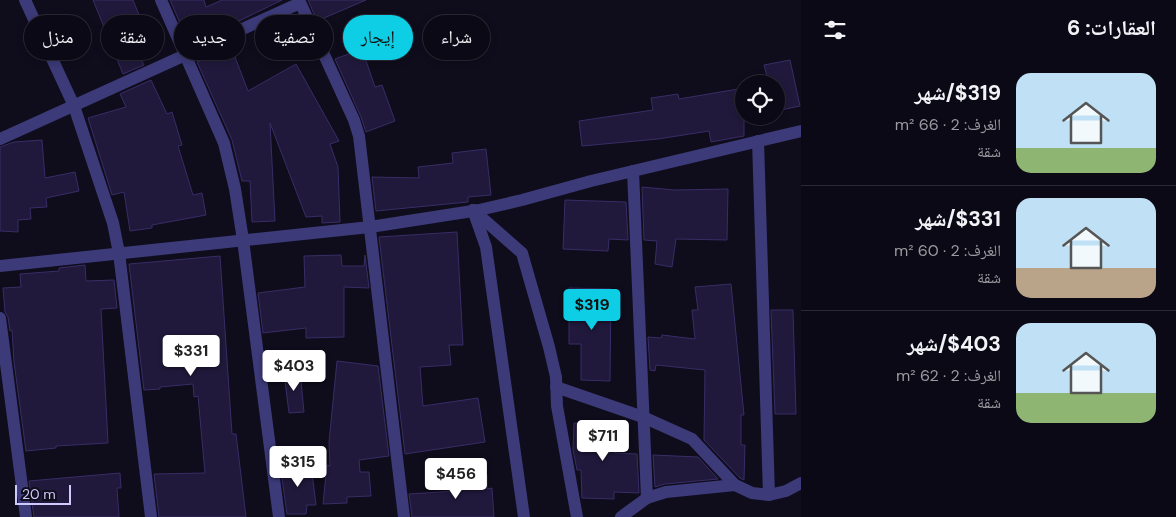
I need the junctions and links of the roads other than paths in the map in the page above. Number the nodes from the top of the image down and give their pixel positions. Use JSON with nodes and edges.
{"nodes":[{"id":1,"x":25,"y":0,"type":"edge"},
{"id":2,"x":161,"y":0,"type":"edge"},
{"id":3,"x":300,"y":1,"type":"edge"},
{"id":4,"x":245,"y":28,"type":"edge"},
{"id":5,"x":174,"y":29,"type":"edge"},
{"id":6,"x":177,"y":60,"type":"edge"},
{"id":7,"x":188,"y":60,"type":"edge"},
{"id":8,"x":74,"y":106,"type":"junction"},
{"id":9,"x":801,"y":131,"type":"edge"},
{"id":10,"x":0,"y":139,"type":"edge"},
{"id":11,"x":758,"y":141,"type":"junction"},
{"id":12,"x":633,"y":171,"type":"junction"},
{"id":13,"x":473,"y":210,"type":"junction"},
{"id":14,"x":370,"y":227,"type":"junction"},
{"id":15,"x":243,"y":240,"type":"junction"},
{"id":16,"x":119,"y":253,"type":"junction"},
{"id":17,"x":0,"y":266,"type":"edge"},
{"id":18,"x":0,"y":318,"type":"edge"},
{"id":19,"x":556,"y":387,"type":"junction"},
{"id":20,"x":643,"y":417,"type":"junction"},
{"id":21,"x":801,"y":483,"type":"edge"},
{"id":22,"x":735,"y":484,"type":"junction"},
{"id":23,"x":768,"y":495,"type":"junction"},
{"id":24,"x":647,"y":498,"type":"junction"},
{"id":25,"x":26,"y":517,"type":"edge"},
{"id":26,"x":151,"y":517,"type":"edge"},
{"id":27,"x":279,"y":517,"type":"edge"},
{"id":28,"x":404,"y":517,"type":"edge"},
{"id":29,"x":524,"y":517,"type":"edge"},
{"id":30,"x":577,"y":517,"type":"edge"},
{"id":31,"x":621,"y":517,"type":"edge"}],
"edges":[{"from":1,"to":8,"type":"street"},
{"from":2,"to":5,"type":"street"},
{"from":3,"to":4,"type":"street"},
{"from":3,"to":14,"type":"street"},
{"from":6,"to":8,"type":"street"},
{"from":7,"to":15,"type":"street"},
{"from":8,"to":10,"type":"street"},
{"from":8,"to":16,"type":"street"},
{"from":9,"to":11,"type":"street"},
{"from":11,"to":12,"type":"street"},
{"from":11,"to":23,"type":"street"},
{"from":12,"to":13,"type":"street"},
{"from":12,"to":20,"type":"street"},
{"from":13,"to":14,"type":"street"},
{"from":13,"to":19,"type":"street"},
{"from":13,"to":29,"type":"street"},
{"from":14,"to":15,"type":"street"},
{"from":14,"to":28,"type":"street"},
{"from":15,"to":16,"type":"street"},
{"from":15,"to":27,"type":"street"},
{"from":16,"to":17,"type":"street"},
{"from":16,"to":26,"type":"street"},
{"from":18,"to":25,"type":"street"},
{"from":19,"to":20,"type":"street"},
{"from":19,"to":30,"type":"street"},
{"from":20,"to":22,"type":"street"},
{"from":20,"to":24,"type":"street"},
{"from":21,"to":23,"type":"street"},
{"from":22,"to":23,"type":"street"},
{"from":22,"to":24,"type":"street"},
{"from":24,"to":31,"type":"street"}]}
